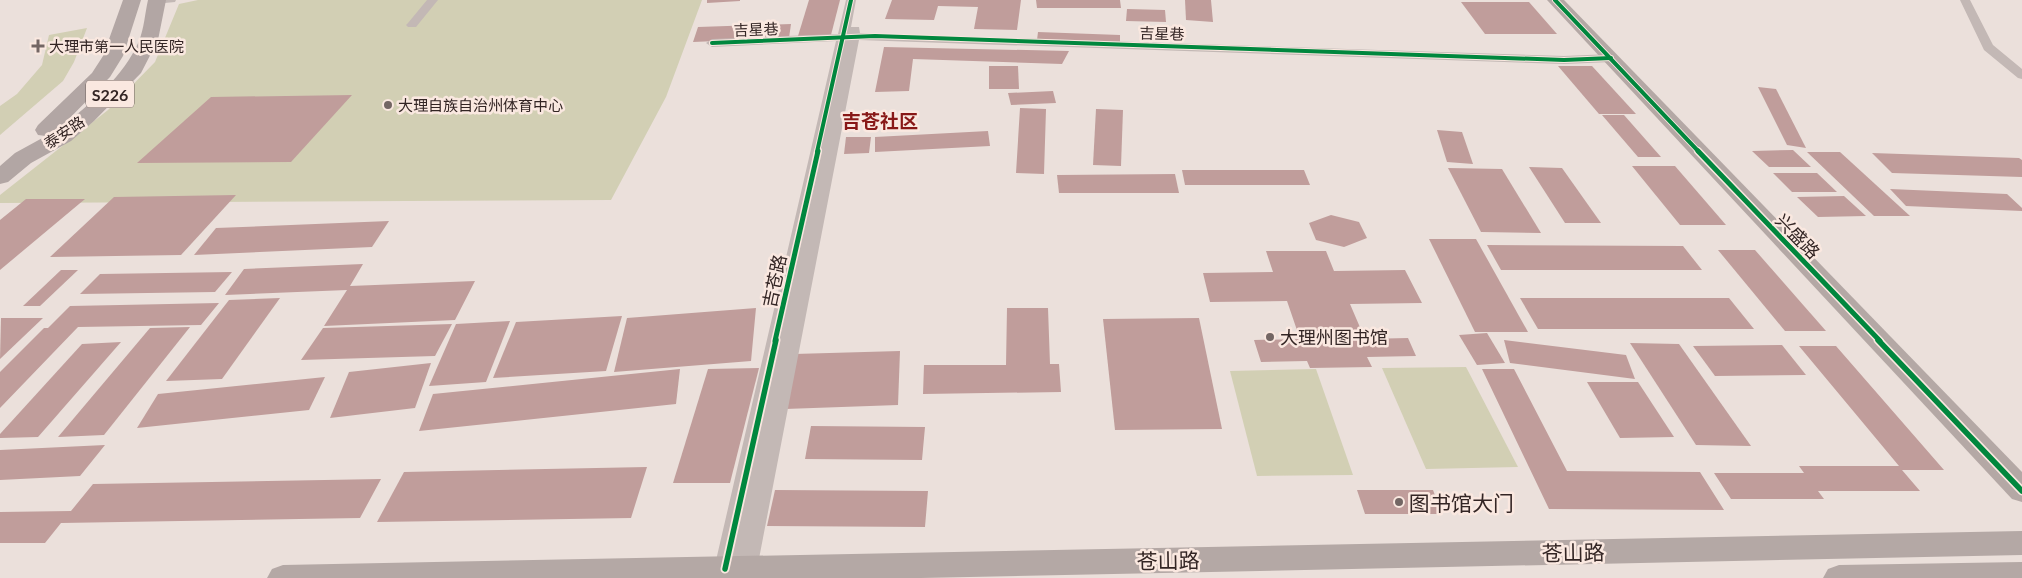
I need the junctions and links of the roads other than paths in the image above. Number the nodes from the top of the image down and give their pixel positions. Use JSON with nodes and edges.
{"nodes":[{"id":1,"x":434,"y":0,"type":"edge"},
{"id":2,"x":851,"y":0,"type":"edge"},
{"id":3,"x":861,"y":0,"type":"edge"},
{"id":4,"x":1555,"y":0,"type":"edge"},
{"id":5,"x":1965,"y":0,"type":"edge"},
{"id":6,"x":131,"y":1,"type":"edge"},
{"id":7,"x":161,"y":1,"type":"edge"},
{"id":8,"x":412,"y":25,"type":"dead end"},
{"id":9,"x":848,"y":38,"type":"junction"},
{"id":10,"x":712,"y":43,"type":"dead end"},
{"id":11,"x":1610,"y":58,"type":"junction"},
{"id":12,"x":2022,"y":75,"type":"edge"},
{"id":13,"x":23,"y":158,"type":"junction"},
{"id":14,"x":0,"y":176,"type":"edge"},
{"id":15,"x":2022,"y":491,"type":"edge"},
{"id":16,"x":2022,"y":543,"type":"edge"},
{"id":17,"x":735,"y":569,"type":"junction"},
{"id":18,"x":1058,"y":570,"type":"edge"},
{"id":19,"x":2022,"y":574,"type":"edge"},
{"id":20,"x":284,"y":578,"type":"edge"},
{"id":21,"x":1839,"y":578,"type":"edge"}],
"edges":[{"from":1,"to":8,"type":"street"},
{"from":2,"to":9,"type":"street","name":"吉苍路"},
{"from":3,"to":9,"type":"street","name":"吉苍路"},
{"from":4,"to":11,"type":"main road","name":"兴盛路"},
{"from":5,"to":12,"type":"street"},
{"from":6,"to":13,"type":"main road","name":"泰安路","number":"S226"},
{"from":7,"to":13,"type":"main road","name":"泰安路","number":"S226"},
{"from":9,"to":10,"type":"street","name":"吉星巷"},
{"from":9,"to":11,"type":"street","name":"吉星巷"},
{"from":9,"to":17,"type":"street","name":"吉苍路"},
{"from":11,"to":15,"type":"main road","name":"兴盛路"},
{"from":13,"to":14,"type":"main road","name":"泰安路","number":"S226"},
{"from":16,"to":18,"type":"main road","name":"苍山路"},
{"from":17,"to":18,"type":"main road","name":"苍山路"},
{"from":17,"to":20,"type":"main road","name":"苍山路"},
{"from":19,"to":21,"type":"main road"}]}
